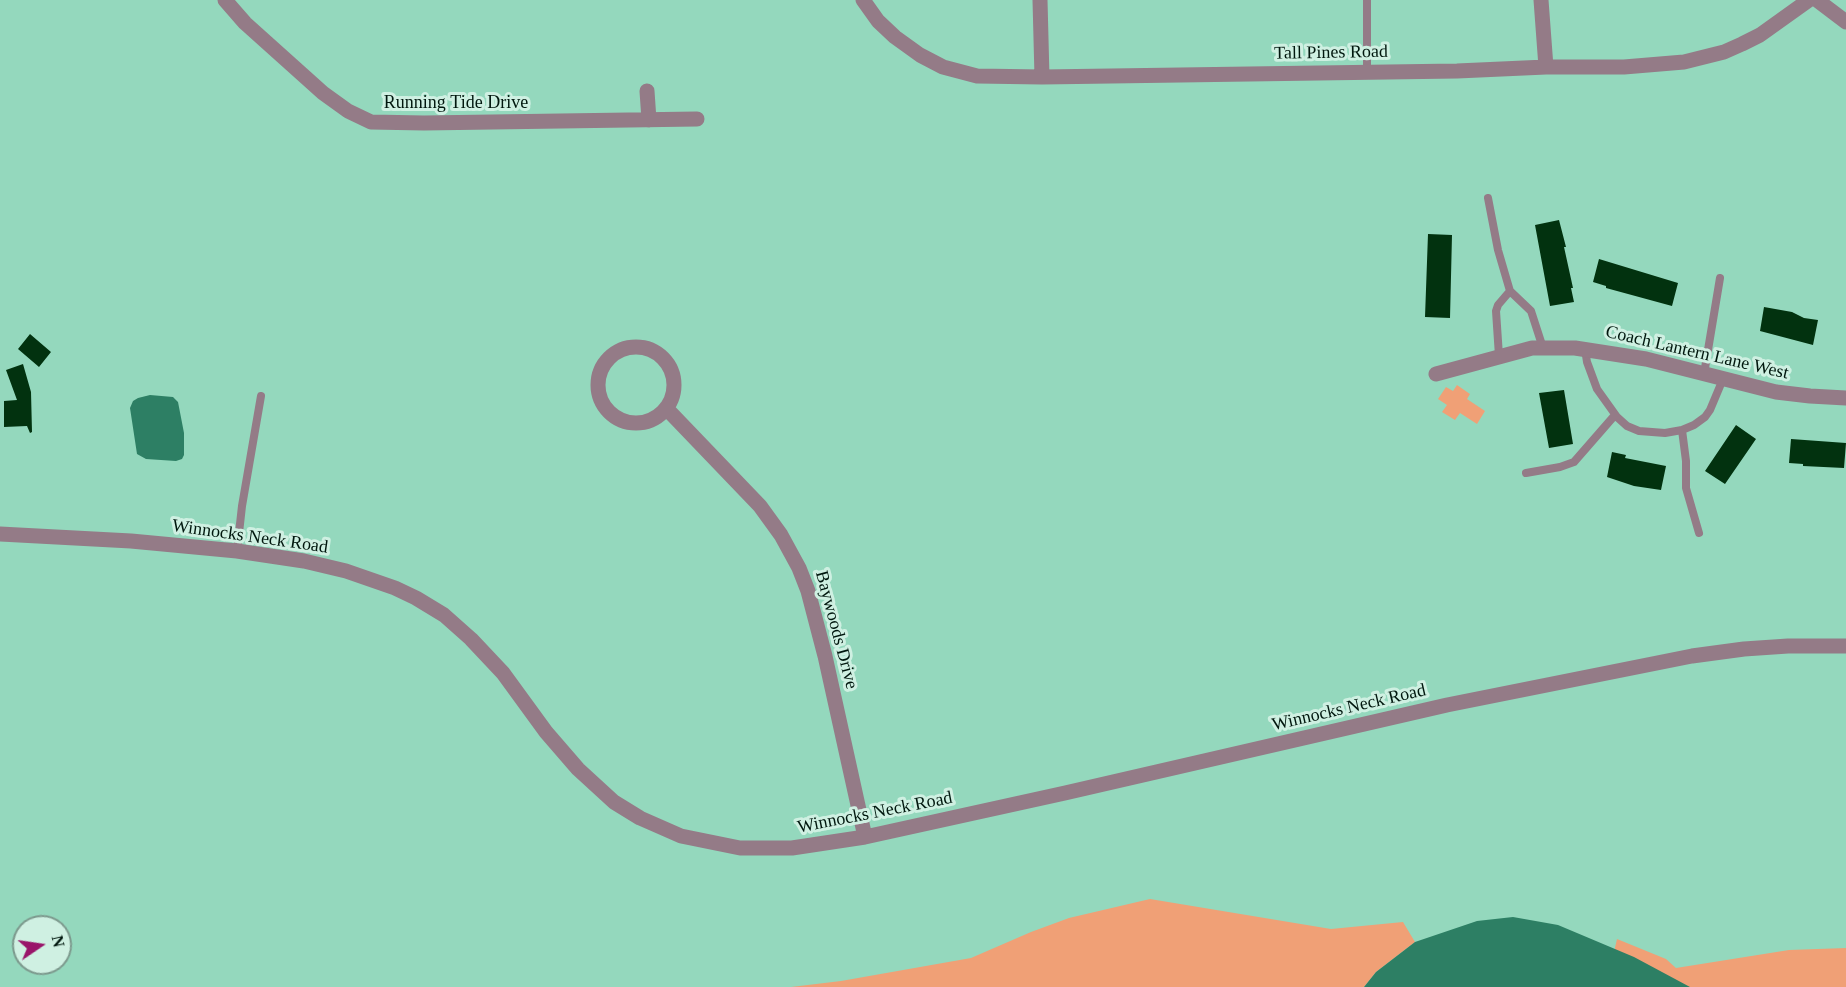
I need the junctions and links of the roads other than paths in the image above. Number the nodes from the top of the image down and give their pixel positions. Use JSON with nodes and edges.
{"nodes":[{"id":1,"x":225,"y":0,"type":"edge"},
{"id":2,"x":863,"y":0,"type":"edge"},
{"id":3,"x":1040,"y":0,"type":"edge"},
{"id":4,"x":1367,"y":0,"type":"edge"},
{"id":5,"x":1541,"y":0,"type":"edge"},
{"id":6,"x":1809,"y":0,"type":"edge"},
{"id":7,"x":1817,"y":0,"type":"edge"},
{"id":8,"x":1846,"y":22,"type":"edge"},
{"id":9,"x":1546,"y":67,"type":"junction"},
{"id":10,"x":1367,"y":72,"type":"junction"},
{"id":11,"x":1042,"y":77,"type":"junction"},
{"id":12,"x":647,"y":91,"type":"dead end"},
{"id":13,"x":697,"y":119,"type":"dead end"},
{"id":14,"x":649,"y":120,"type":"junction"},
{"id":15,"x":1488,"y":198,"type":"dead end"},
{"id":16,"x":1720,"y":278,"type":"dead end"},
{"id":17,"x":1510,"y":291,"type":"junction"},
{"id":18,"x":1544,"y":348,"type":"junction"},
{"id":19,"x":1585,"y":348,"type":"junction"},
{"id":20,"x":1499,"y":356,"type":"junction"},
{"id":21,"x":1436,"y":374,"type":"dead end"},
{"id":22,"x":1704,"y":374,"type":"junction"},
{"id":23,"x":1723,"y":379,"type":"junction"},
{"id":24,"x":261,"y":396,"type":"dead end"},
{"id":25,"x":1846,"y":398,"type":"edge"},
{"id":26,"x":666,"y":408,"type":"junction"},
{"id":27,"x":1615,"y":414,"type":"junction"},
{"id":28,"x":1682,"y":430,"type":"junction"},
{"id":29,"x":1526,"y":473,"type":"dead end"},
{"id":30,"x":1699,"y":533,"type":"dead end"},
{"id":31,"x":0,"y":534,"type":"edge"},
{"id":32,"x":237,"y":551,"type":"junction"},
{"id":33,"x":1846,"y":646,"type":"edge"},
{"id":34,"x":865,"y":837,"type":"junction"}],
"edges":[{"from":1,"to":14,"type":"street","name":"Running Tide Drive"},
{"from":2,"to":11,"type":"street","name":"Tall Pines Road"},
{"from":3,"to":11,"type":"street"},
{"from":4,"to":10,"type":"lane"},
{"from":5,"to":9,"type":"street"},
{"from":6,"to":9,"type":"street","name":"Tall Pines Road"},
{"from":7,"to":8,"type":"street"},
{"from":9,"to":10,"type":"street","name":"Tall Pines Road"},
{"from":10,"to":11,"type":"street","name":"Tall Pines Road"},
{"from":12,"to":14,"type":"street"},
{"from":13,"to":14,"type":"street","name":"Running Tide Drive"},
{"from":15,"to":17,"type":"lane"},
{"from":16,"to":22,"type":"lane"},
{"from":17,"to":18,"type":"lane"},
{"from":17,"to":20,"type":"lane"},
{"from":18,"to":19,"type":"street","name":"Coach Lantern Lane West"},
{"from":18,"to":20,"type":"street","name":"Coach Lantern Lane West"},
{"from":19,"to":22,"type":"street","name":"Coach Lantern Lane West"},
{"from":19,"to":27,"type":"lane"},
{"from":20,"to":21,"type":"street","name":"Coach Lantern Lane West"},
{"from":22,"to":23,"type":"street","name":"Coach Lantern Lane West"},
{"from":23,"to":25,"type":"street","name":"Coach Lantern Lane West"},
{"from":23,"to":28,"type":"lane"},
{"from":24,"to":32,"type":"lane"},
{"from":26,"to":26,"type":"street"},
{"from":26,"to":34,"type":"street","name":"Baywoods Drive"},
{"from":27,"to":28,"type":"lane"},
{"from":27,"to":29,"type":"lane"},
{"from":28,"to":30,"type":"lane"},
{"from":31,"to":32,"type":"street","name":"Winnocks Neck Road"},
{"from":32,"to":34,"type":"street","name":"Winnocks Neck Road"},
{"from":33,"to":34,"type":"street","name":"Winnocks Neck Road"}]}
